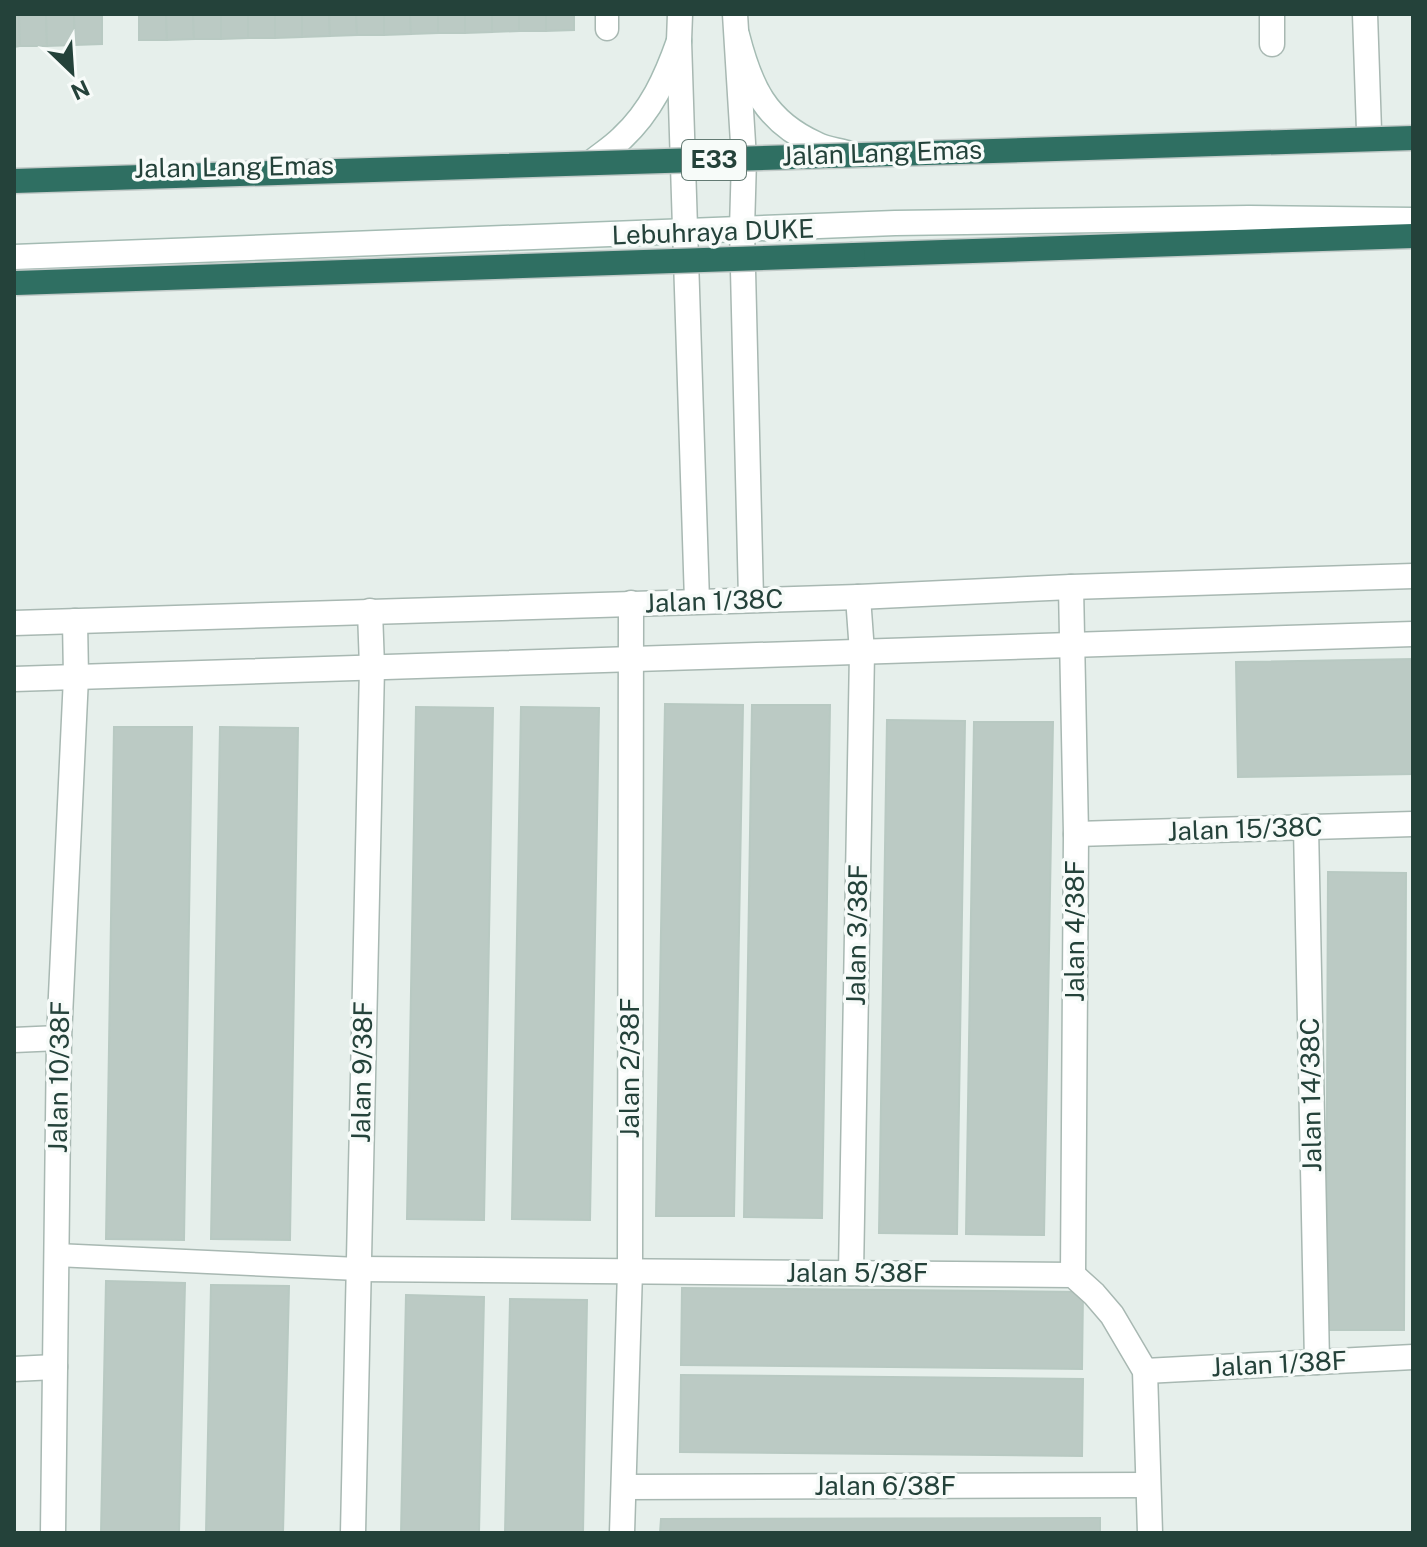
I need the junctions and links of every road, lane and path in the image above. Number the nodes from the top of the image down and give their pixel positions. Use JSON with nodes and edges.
{"nodes":[{"id":1,"x":680,"y":14,"type":"edge"},
{"id":2,"x":1272,"y":14,"type":"edge"},
{"id":3,"x":1365,"y":14,"type":"edge"},
{"id":4,"x":736,"y":24,"type":"edge"},
{"id":5,"x":679,"y":41,"type":"junction"},
{"id":6,"x":1272,"y":44,"type":"dead end"},
{"id":7,"x":1413,"y":128,"type":"edge"},
{"id":8,"x":1369,"y":131,"type":"junction"},
{"id":9,"x":1413,"y":138,"type":"edge"},
{"id":10,"x":853,"y":154,"type":"junction"},
{"id":11,"x":744,"y":159,"type":"junction"},
{"id":12,"x":683,"y":160,"type":"junction"},
{"id":13,"x":592,"y":162,"type":"junction"},
{"id":14,"x":14,"y":170,"type":"edge"},
{"id":15,"x":14,"y":181,"type":"edge"},
{"id":16,"x":1413,"y":220,"type":"edge"},
{"id":17,"x":742,"y":229,"type":"junction"},
{"id":18,"x":685,"y":232,"type":"junction"},
{"id":19,"x":1413,"y":236,"type":"edge"},
{"id":20,"x":14,"y":257,"type":"edge"},
{"id":21,"x":14,"y":283,"type":"edge"},
{"id":22,"x":1413,"y":576,"type":"edge"},
{"id":23,"x":1071,"y":587,"type":"junction"},
{"id":24,"x":858,"y":597,"type":"junction"},
{"id":25,"x":751,"y":599,"type":"junction"},
{"id":26,"x":697,"y":601,"type":"junction"},
{"id":27,"x":631,"y":603,"type":"junction"},
{"id":28,"x":370,"y":611,"type":"junction"},
{"id":29,"x":75,"y":621,"type":"junction"},
{"id":30,"x":14,"y":623,"type":"edge"},
{"id":31,"x":1413,"y":634,"type":"edge"},
{"id":32,"x":1074,"y":646,"type":"junction"},
{"id":33,"x":862,"y":652,"type":"junction"},
{"id":34,"x":632,"y":660,"type":"junction"},
{"id":35,"x":372,"y":667,"type":"junction"},
{"id":36,"x":76,"y":677,"type":"junction"},
{"id":37,"x":14,"y":679,"type":"edge"},
{"id":38,"x":1413,"y":824,"type":"edge"},
{"id":39,"x":1306,"y":827,"type":"junction"},
{"id":40,"x":1076,"y":834,"type":"junction"},
{"id":41,"x":59,"y":1038,"type":"junction"},
{"id":42,"x":14,"y":1040,"type":"edge"},
{"id":43,"x":56,"y":1255,"type":"junction"},
{"id":44,"x":358,"y":1269,"type":"junction"},
{"id":45,"x":630,"y":1271,"type":"junction"},
{"id":46,"x":851,"y":1273,"type":"junction"},
{"id":47,"x":1073,"y":1275,"type":"junction"},
{"id":48,"x":1413,"y":1357,"type":"edge"},
{"id":49,"x":1317,"y":1362,"type":"junction"},
{"id":50,"x":55,"y":1367,"type":"junction"},
{"id":51,"x":14,"y":1369,"type":"edge"},
{"id":52,"x":1145,"y":1371,"type":"junction"},
{"id":53,"x":1147,"y":1485,"type":"junction"},
{"id":54,"x":624,"y":1487,"type":"junction"},
{"id":55,"x":53,"y":1533,"type":"edge"},
{"id":56,"x":353,"y":1533,"type":"edge"},
{"id":57,"x":622,"y":1533,"type":"edge"},
{"id":58,"x":1150,"y":1533,"type":"edge"}],
"edges":[{"from":1,"to":5,"type":"street"},
{"from":2,"to":6,"type":"street"},
{"from":3,"to":8,"type":"street"},
{"from":4,"to":10,"type":"street"},
{"from":4,"to":11,"type":"street"},
{"from":5,"to":12,"type":"street"},
{"from":5,"to":13,"type":"street"},
{"from":7,"to":8,"type":"street","name":"Jalan Lang Emas"},
{"from":8,"to":10,"type":"street","name":"Jalan Lang Emas"},
{"from":9,"to":15,"type":"highway","number":"E33","bridge":true},
{"from":10,"to":11,"type":"street","name":"Jalan Lang Emas"},
{"from":11,"to":12,"type":"street","name":"Jalan Lang Emas"},
{"from":11,"to":17,"type":"street"},
{"from":12,"to":13,"type":"street","name":"Jalan Lang Emas"},
{"from":12,"to":18,"type":"street"},
{"from":13,"to":14,"type":"street","name":"Jalan Lang Emas"},
{"from":16,"to":17,"type":"street"},
{"from":17,"to":18,"type":"street"},
{"from":17,"to":25,"type":"street"},
{"from":18,"to":20,"type":"street"},
{"from":18,"to":26,"type":"street"},
{"from":19,"to":21,"type":"highway","name":"Lebuhraya DUKE","bridge":true},
{"from":22,"to":23,"type":"street","name":"Jalan 1/38C"},
{"from":23,"to":24,"type":"street","name":"Jalan 1/38C"},
{"from":23,"to":32,"type":"street","name":"Jalan 4/38F"},
{"from":24,"to":25,"type":"street","name":"Jalan 1/38C"},
{"from":24,"to":33,"type":"street","name":"Jalan 3/38F"},
{"from":25,"to":26,"type":"street","name":"Jalan 1/38C"},
{"from":26,"to":27,"type":"street","name":"Jalan 1/38C"},
{"from":27,"to":28,"type":"street","name":"Jalan 1/38C"},
{"from":27,"to":34,"type":"street","name":"Jalan 2/38F"},
{"from":28,"to":29,"type":"street","name":"Jalan 1/38C"},
{"from":28,"to":35,"type":"street","name":"Jalan 9/38F"},
{"from":29,"to":30,"type":"street","name":"Jalan 1/38C"},
{"from":29,"to":36,"type":"street","name":"Jalan 10/38F"},
{"from":31,"to":32,"type":"street"},
{"from":32,"to":33,"type":"street"},
{"from":32,"to":40,"type":"street","name":"Jalan 4/38F"},
{"from":33,"to":34,"type":"street"},
{"from":33,"to":46,"type":"street","name":"Jalan 3/38F"},
{"from":34,"to":35,"type":"street"},
{"from":34,"to":45,"type":"street","name":"Jalan 2/38F"},
{"from":35,"to":36,"type":"street"},
{"from":35,"to":44,"type":"street","name":"Jalan 9/38F"},
{"from":36,"to":37,"type":"street"},
{"from":36,"to":41,"type":"street","name":"Jalan 10/38F"},
{"from":38,"to":39,"type":"street","name":"Jalan 15/38C"},
{"from":39,"to":40,"type":"street","name":"Jalan 15/38C"},
{"from":39,"to":49,"type":"street","name":"Jalan 14/38C"},
{"from":40,"to":47,"type":"street","name":"Jalan 4/38F"},
{"from":41,"to":42,"type":"street"},
{"from":41,"to":43,"type":"street","name":"Jalan 10/38F"},
{"from":43,"to":44,"type":"lane"},
{"from":43,"to":50,"type":"street","name":"Jalan 10/38F"},
{"from":44,"to":45,"type":"street","name":"Jalan 5/38F"},
{"from":44,"to":56,"type":"street","name":"Jalan 9/38F"},
{"from":45,"to":46,"type":"street","name":"Jalan 5/38F"},
{"from":45,"to":54,"type":"street","name":"Jalan 2/38F"},
{"from":46,"to":47,"type":"street","name":"Jalan 5/38F"},
{"from":47,"to":52,"type":"street"},
{"from":48,"to":49,"type":"street","name":"Jalan 1/38F"},
{"from":49,"to":52,"type":"street","name":"Jalan 1/38F"},
{"from":50,"to":51,"type":"street"},
{"from":50,"to":55,"type":"street","name":"Jalan 10/38F"},
{"from":52,"to":53,"type":"street"},
{"from":53,"to":54,"type":"street","name":"Jalan 6/38F"},
{"from":53,"to":58,"type":"street"},
{"from":54,"to":57,"type":"street","name":"Jalan 2/38F"}]}
